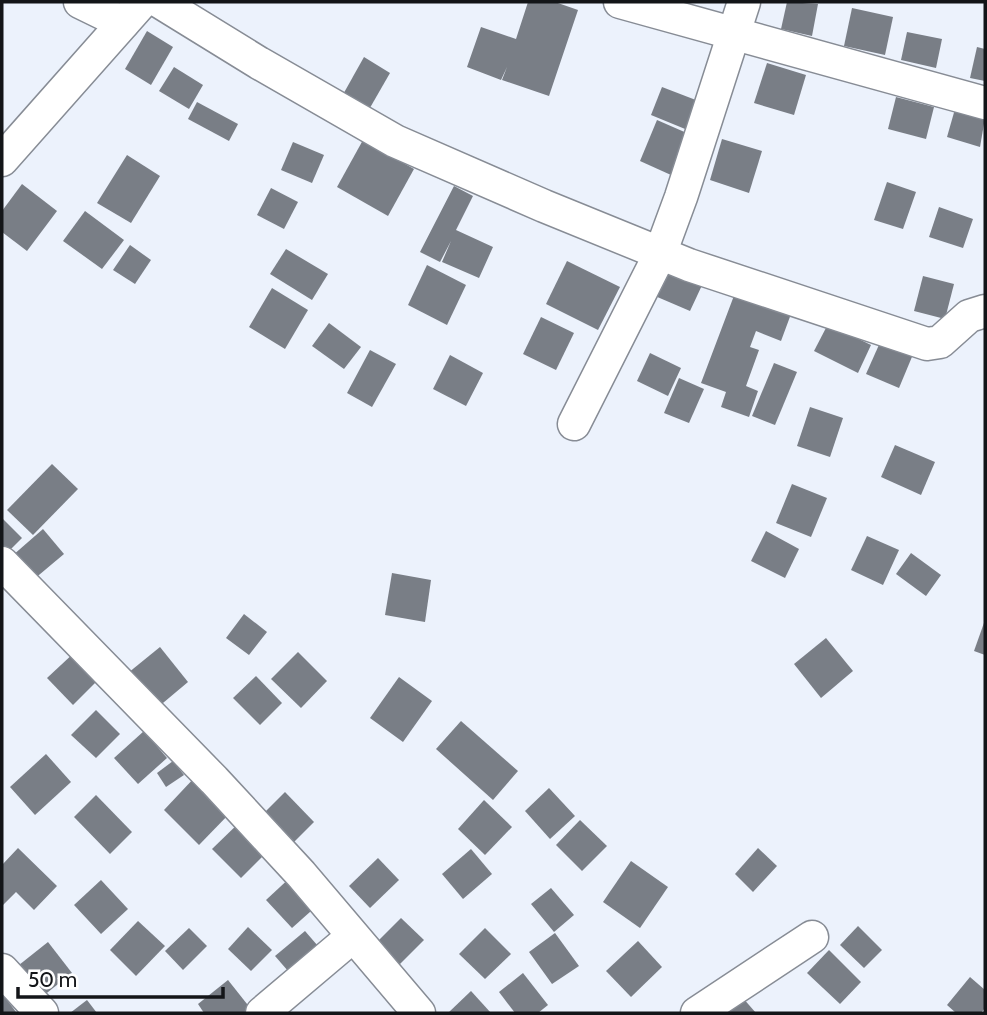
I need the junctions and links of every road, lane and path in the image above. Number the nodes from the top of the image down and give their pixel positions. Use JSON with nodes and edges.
{"nodes":[{"id":1,"x":80,"y":2,"type":"edge"},
{"id":2,"x":160,"y":2,"type":"edge"},
{"id":3,"x":620,"y":2,"type":"edge"},
{"id":4,"x":744,"y":2,"type":"edge"},
{"id":5,"x":133,"y":12,"type":"edge"},
{"id":6,"x":735,"y":32,"type":"junction"},
{"id":7,"x":985,"y":103,"type":"edge"},
{"id":8,"x":2,"y":160,"type":"edge"},
{"id":9,"x":660,"y":254,"type":"junction"},
{"id":10,"x":985,"y":311,"type":"edge"},
{"id":11,"x":574,"y":424,"type":"dead end"},
{"id":12,"x":2,"y":563,"type":"edge"},
{"id":13,"x":352,"y":937,"type":"junction"},
{"id":14,"x":812,"y":937,"type":"dead end"},
{"id":15,"x":2,"y":970,"type":"edge"},
{"id":16,"x":42,"y":1013,"type":"edge"},
{"id":17,"x":262,"y":1013,"type":"edge"},
{"id":18,"x":419,"y":1013,"type":"edge"},
{"id":19,"x":697,"y":1013,"type":"edge"}],
"edges":[{"from":1,"to":5,"type":"street"},
{"from":2,"to":9,"type":"street"},
{"from":3,"to":6,"type":"street"},
{"from":4,"to":6,"type":"street"},
{"from":5,"to":8,"type":"street"},
{"from":6,"to":7,"type":"street"},
{"from":6,"to":9,"type":"street"},
{"from":9,"to":10,"type":"street"},
{"from":9,"to":11,"type":"street"},
{"from":12,"to":13,"type":"street"},
{"from":13,"to":17,"type":"street"},
{"from":13,"to":18,"type":"street"},
{"from":14,"to":19,"type":"street"},
{"from":15,"to":16,"type":"street"}]}
